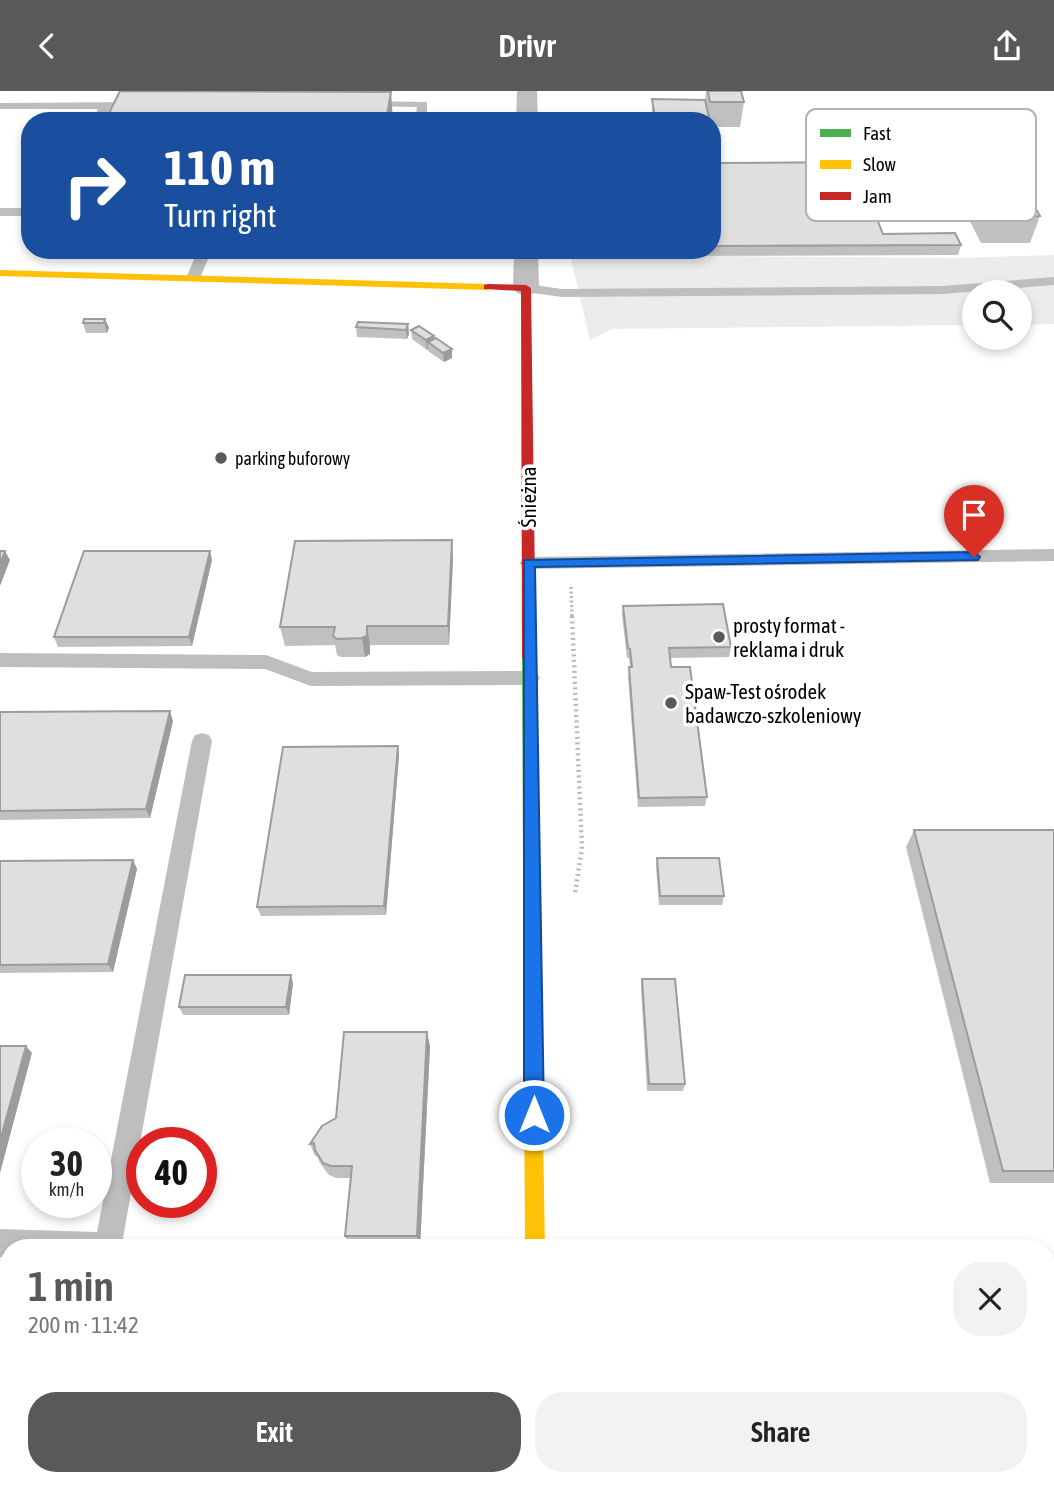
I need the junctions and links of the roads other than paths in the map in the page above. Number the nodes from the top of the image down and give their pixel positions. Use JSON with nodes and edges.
{"nodes":[{"id":1,"x":51,"y":91,"type":"edge"},
{"id":2,"x":527,"y":91,"type":"edge"},
{"id":3,"x":354,"y":104,"type":"edge"},
{"id":4,"x":43,"y":105,"type":"junction"},
{"id":5,"x":106,"y":105,"type":"junction"},
{"id":6,"x":161,"y":105,"type":"edge"},
{"id":7,"x":0,"y":106,"type":"edge"},
{"id":8,"x":102,"y":112,"type":"edge"},
{"id":9,"x":422,"y":112,"type":"edge"},
{"id":10,"x":527,"y":112,"type":"edge"},
{"id":11,"x":0,"y":212,"type":"edge"},
{"id":12,"x":21,"y":212,"type":"edge"},
{"id":13,"x":201,"y":259,"type":"edge"},
{"id":14,"x":526,"y":259,"type":"edge"},
{"id":15,"x":0,"y":273,"type":"edge"},
{"id":16,"x":193,"y":278,"type":"junction"},
{"id":17,"x":1054,"y":281,"type":"edge"},
{"id":18,"x":526,"y":288,"type":"junction"},
{"id":19,"x":1054,"y":555,"type":"edge"},
{"id":20,"x":528,"y":563,"type":"junction"},
{"id":21,"x":0,"y":660,"type":"edge"},
{"id":22,"x":530,"y":678,"type":"junction"},
{"id":23,"x":202,"y":741,"type":"dead end"},
{"id":24,"x":112,"y":1239,"type":"edge"},
{"id":25,"x":535,"y":1239,"type":"edge"}],
"edges":[{"from":1,"to":4,"type":"lane"},
{"from":2,"to":10,"type":"street"},
{"from":3,"to":9,"type":"lane"},
{"from":4,"to":5,"type":"lane"},
{"from":4,"to":7,"type":"lane"},
{"from":5,"to":6,"type":"lane"},
{"from":5,"to":8,"type":"lane"},
{"from":11,"to":12,"type":"lane"},
{"from":13,"to":16,"type":"lane"},
{"from":14,"to":18,"type":"street","name":"Śnieżna"},
{"from":15,"to":16,"type":"street"},
{"from":16,"to":18,"type":"street"},
{"from":17,"to":18,"type":"lane"},
{"from":18,"to":20,"type":"street","name":"Śnieżna"},
{"from":19,"to":20,"type":"lane"},
{"from":20,"to":22,"type":"street","name":"Śnieżna"},
{"from":21,"to":22,"type":"lane"},
{"from":22,"to":25,"type":"street","name":"Śnieżna"},
{"from":23,"to":24,"type":"lane"}]}
